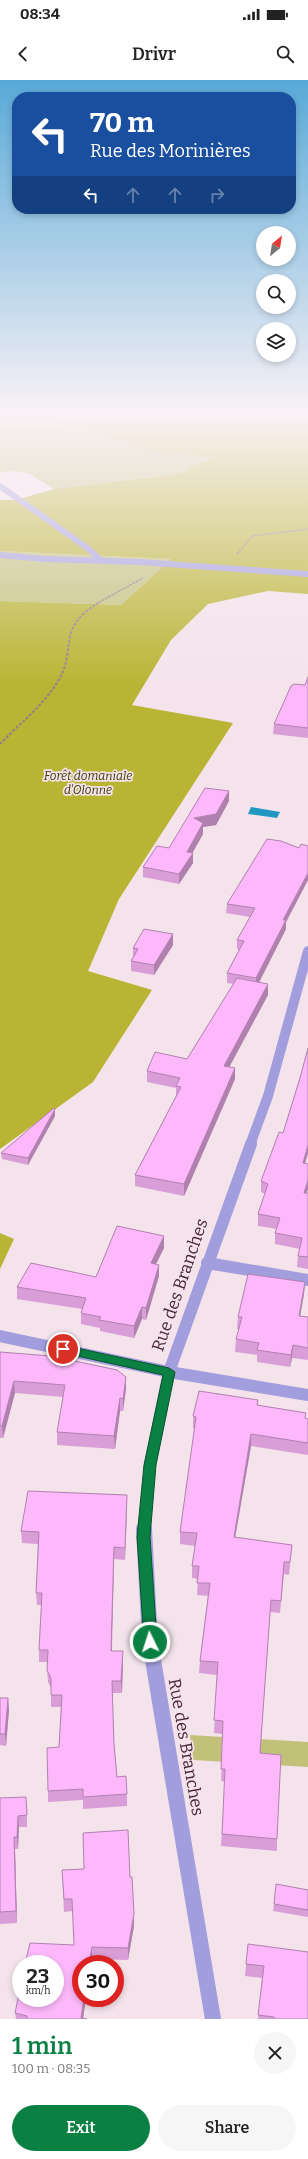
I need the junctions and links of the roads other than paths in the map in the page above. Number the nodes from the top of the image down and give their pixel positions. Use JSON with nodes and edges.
{"nodes":[{"id":1,"x":28,"y":505,"type":"edge"},
{"id":2,"x":0,"y":555,"type":"edge"},
{"id":3,"x":101,"y":560,"type":"junction"},
{"id":4,"x":308,"y":574,"type":"edge"},
{"id":5,"x":308,"y":952,"type":"edge"},
{"id":6,"x":207,"y":1263,"type":"junction"},
{"id":7,"x":308,"y":1280,"type":"edge"},
{"id":8,"x":0,"y":1336,"type":"edge"},
{"id":9,"x":169,"y":1372,"type":"junction"},
{"id":10,"x":308,"y":1395,"type":"edge"},
{"id":11,"x":213,"y":2019,"type":"edge"}],
"edges":[{"from":1,"to":3,"type":"street"},
{"from":2,"to":3,"type":"street"},
{"from":3,"to":4,"type":"street"},
{"from":5,"to":6,"type":"street","name":"Rue des Branches"},
{"from":6,"to":7,"type":"street"},
{"from":6,"to":9,"type":"street","name":"Rue des Branches"},
{"from":8,"to":9,"type":"street"},
{"from":9,"to":10,"type":"street"},
{"from":9,"to":11,"type":"street","name":"Rue des Branches"}]}
